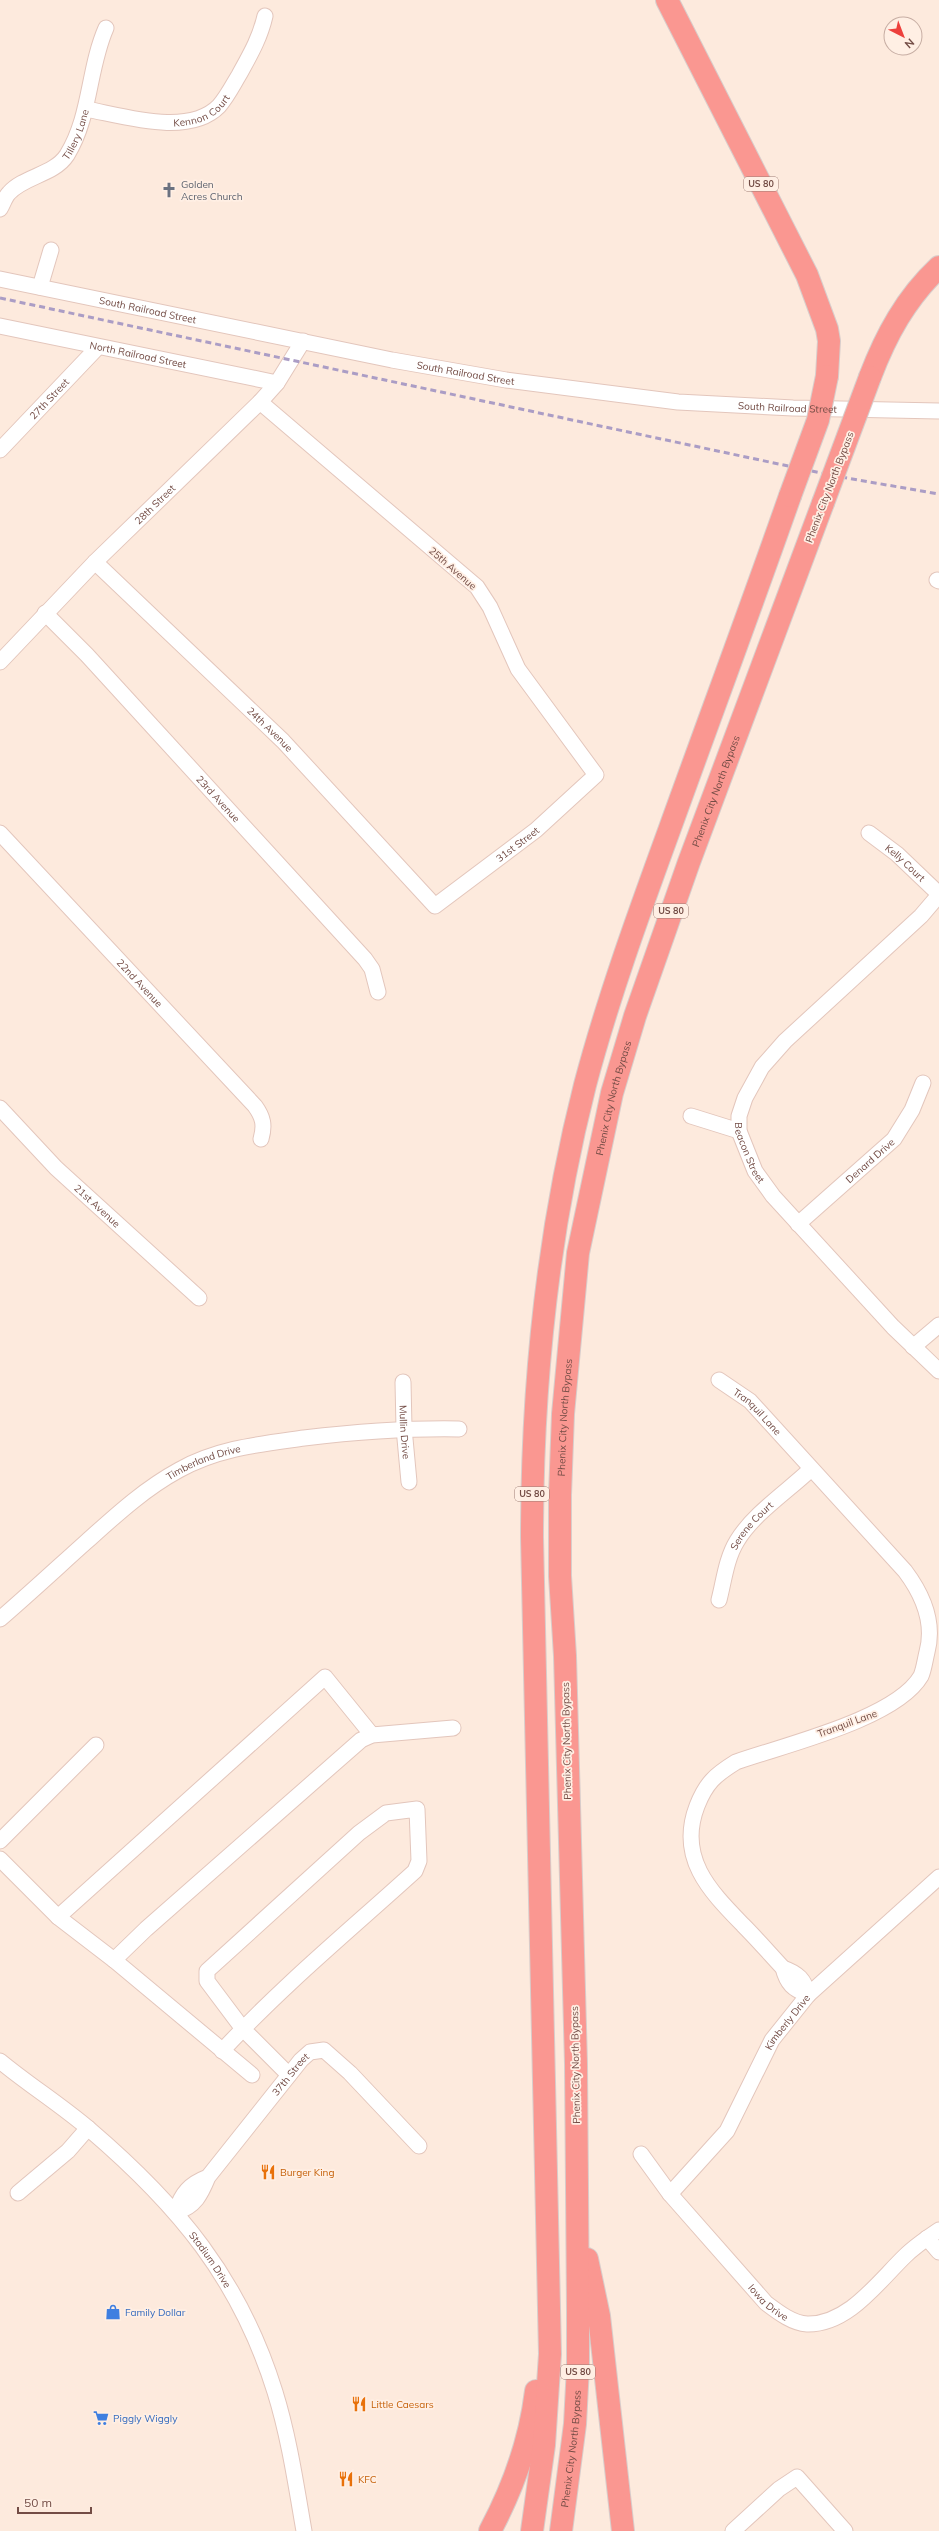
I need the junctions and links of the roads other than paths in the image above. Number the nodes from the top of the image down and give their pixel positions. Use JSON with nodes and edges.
{"nodes":[{"id":1,"x":667,"y":0,"type":"edge"},
{"id":2,"x":265,"y":16,"type":"dead end"},
{"id":3,"x":106,"y":28,"type":"dead end"},
{"id":4,"x":86,"y":109,"type":"junction"},
{"id":5,"x":0,"y":209,"type":"edge"},
{"id":6,"x":51,"y":250,"type":"dead end"},
{"id":7,"x":939,"y":267,"type":"edge"},
{"id":8,"x":0,"y":279,"type":"edge"},
{"id":9,"x":40,"y":287,"type":"junction"},
{"id":10,"x":0,"y":326,"type":"edge"},
{"id":11,"x":303,"y":341,"type":"junction"},
{"id":12,"x":98,"y":347,"type":"junction"},
{"id":13,"x":277,"y":383,"type":"junction"},
{"id":14,"x":260,"y":402,"type":"junction"},
{"id":15,"x":939,"y":411,"type":"edge"},
{"id":16,"x":0,"y":450,"type":"edge"},
{"id":17,"x":95,"y":562,"type":"junction"},
{"id":18,"x":45,"y":613,"type":"junction"},
{"id":19,"x":0,"y":662,"type":"edge"},
{"id":20,"x":596,"y":775,"type":"joint"},
{"id":21,"x":869,"y":832,"type":"dead end"},
{"id":22,"x":0,"y":833,"type":"edge"},
{"id":23,"x":939,"y":894,"type":"edge"},
{"id":24,"x":435,"y":906,"type":"joint"},
{"id":25,"x":378,"y":992,"type":"dead end"},
{"id":26,"x":923,"y":1082,"type":"dead end"},
{"id":27,"x":0,"y":1108,"type":"edge"},
{"id":28,"x":691,"y":1116,"type":"dead end"},
{"id":29,"x":739,"y":1131,"type":"junction"},
{"id":30,"x":261,"y":1139,"type":"dead end"},
{"id":31,"x":798,"y":1224,"type":"junction"},
{"id":32,"x":199,"y":1298,"type":"dead end"},
{"id":33,"x":939,"y":1325,"type":"edge"},
{"id":34,"x":913,"y":1347,"type":"junction"},
{"id":35,"x":939,"y":1371,"type":"edge"},
{"id":36,"x":719,"y":1380,"type":"dead end"},
{"id":37,"x":403,"y":1382,"type":"dead end"},
{"id":38,"x":404,"y":1428,"type":"junction"},
{"id":39,"x":459,"y":1429,"type":"dead end"},
{"id":40,"x":811,"y":1469,"type":"junction"},
{"id":41,"x":408,"y":1482,"type":"dead end"},
{"id":42,"x":719,"y":1600,"type":"dead end"},
{"id":43,"x":0,"y":1620,"type":"edge"},
{"id":44,"x":453,"y":1728,"type":"dead end"},
{"id":45,"x":372,"y":1735,"type":"junction"},
{"id":46,"x":96,"y":1746,"type":"dead end"},
{"id":47,"x":0,"y":1841,"type":"edge"},
{"id":48,"x":0,"y":1859,"type":"edge"},
{"id":49,"x":939,"y":1877,"type":"edge"},
{"id":50,"x":58,"y":1916,"type":"junction"},
{"id":51,"x":114,"y":1960,"type":"junction"},
{"id":52,"x":808,"y":1995,"type":"junction"},
{"id":53,"x":243,"y":2029,"type":"junction"},
{"id":54,"x":222,"y":2051,"type":"junction"},
{"id":55,"x":0,"y":2061,"type":"edge"},
{"id":56,"x":252,"y":2075,"type":"dead end"},
{"id":57,"x":289,"y":2075,"type":"junction"},
{"id":58,"x":88,"y":2128,"type":"junction"},
{"id":59,"x":420,"y":2146,"type":"dead end"},
{"id":60,"x":641,"y":2154,"type":"dead end"},
{"id":61,"x":18,"y":2193,"type":"dead end"},
{"id":62,"x":670,"y":2194,"type":"junction"},
{"id":63,"x":176,"y":2212,"type":"junction"},
{"id":64,"x":577,"y":2212,"type":"junction"},
{"id":65,"x":933,"y":2234,"type":"edge"},
{"id":66,"x":939,"y":2252,"type":"edge"},
{"id":67,"x":548,"y":2255,"type":"junction"},
{"id":68,"x":304,"y":2531,"type":"edge"},
{"id":69,"x":490,"y":2531,"type":"edge"},
{"id":70,"x":532,"y":2531,"type":"edge"},
{"id":71,"x":562,"y":2531,"type":"edge"},
{"id":72,"x":623,"y":2531,"type":"edge"},
{"id":73,"x":733,"y":2531,"type":"edge"},
{"id":74,"x":845,"y":2531,"type":"edge"}],
"edges":[{"from":1,"to":67,"type":"highway","number":"US 80","bridge":true},
{"from":2,"to":4,"type":"street","name":"Kennon Court"},
{"from":3,"to":4,"type":"street","name":"Tillery Lane"},
{"from":4,"to":5,"type":"street","name":"Tillery Lane"},
{"from":6,"to":9,"type":"street"},
{"from":7,"to":64,"type":"highway","name":"Phenix City North Bypass","number":"US 80","bridge":true},
{"from":8,"to":9,"type":"street","name":"South Railroad Street"},
{"from":9,"to":11,"type":"street","name":"South Railroad Street"},
{"from":10,"to":12,"type":"street","name":"North Railroad Street"},
{"from":11,"to":13,"type":"street","name":"28th Street"},
{"from":11,"to":15,"type":"street","name":"South Railroad Street"},
{"from":12,"to":13,"type":"street","name":"North Railroad Street"},
{"from":12,"to":16,"type":"street","name":"27th Street"},
{"from":13,"to":14,"type":"street","name":"28th Street"},
{"from":14,"to":17,"type":"street","name":"28th Street"},
{"from":14,"to":20,"type":"street","name":"25th Avenue"},
{"from":17,"to":18,"type":"street","name":"28th Street"},
{"from":17,"to":24,"type":"street","name":"24th Avenue"},
{"from":18,"to":19,"type":"street","name":"28th Street"},
{"from":18,"to":25,"type":"street","name":"23rd Avenue"},
{"from":20,"to":24,"type":"street","name":"31st Street"},
{"from":21,"to":23,"type":"street","name":"Kelly Court"},
{"from":22,"to":30,"type":"street","name":"22nd Avenue"},
{"from":23,"to":29,"type":"street","name":"Beacon Street"},
{"from":26,"to":31,"type":"street","name":"Denard Drive"},
{"from":27,"to":32,"type":"street","name":"21st Avenue"},
{"from":28,"to":29,"type":"street"},
{"from":29,"to":31,"type":"street","name":"Beacon Street"},
{"from":31,"to":34,"type":"street","name":"Beacon Street"},
{"from":33,"to":34,"type":"street"},
{"from":34,"to":35,"type":"street","name":"Beacon Street"},
{"from":36,"to":40,"type":"street","name":"Tranquil Lane"},
{"from":37,"to":38,"type":"street","name":"Mullin Drive"},
{"from":38,"to":39,"type":"street","name":"Timberland Drive"},
{"from":38,"to":41,"type":"street","name":"Mullin Drive"},
{"from":38,"to":43,"type":"street","name":"Timberland Drive"},
{"from":40,"to":42,"type":"street","name":"Serene Court"},
{"from":40,"to":52,"type":"street","name":"Tranquil Lane"},
{"from":44,"to":45,"type":"street"},
{"from":45,"to":50,"type":"street"},
{"from":45,"to":51,"type":"street"},
{"from":46,"to":47,"type":"street"},
{"from":48,"to":50,"type":"street"},
{"from":49,"to":52,"type":"street","name":"Kimberly Drive"},
{"from":50,"to":51,"type":"street"},
{"from":51,"to":54,"type":"street"},
{"from":52,"to":62,"type":"street","name":"Kimberly Drive"},
{"from":53,"to":53,"type":"street"},
{"from":53,"to":54,"type":"street"},
{"from":53,"to":57,"type":"street"},
{"from":54,"to":56,"type":"street"},
{"from":55,"to":58,"type":"street","name":"Stadium Drive"},
{"from":57,"to":59,"type":"street","name":"37th Street"},
{"from":57,"to":63,"type":"street","name":"37th Street"},
{"from":58,"to":61,"type":"street"},
{"from":58,"to":63,"type":"street","name":"Stadium Drive"},
{"from":60,"to":62,"type":"street","name":"Iowa Drive"},
{"from":62,"to":65,"type":"street","name":"Iowa Drive"},
{"from":63,"to":68,"type":"street","name":"Stadium Drive"},
{"from":64,"to":71,"type":"highway","name":"Phenix City North Bypass","number":"US 80"},
{"from":64,"to":72,"type":"highway"},
{"from":65,"to":66,"type":"street"},
{"from":67,"to":69,"type":"highway"},
{"from":67,"to":70,"type":"highway","number":"US 80"},
{"from":73,"to":74,"type":"street"}]}
